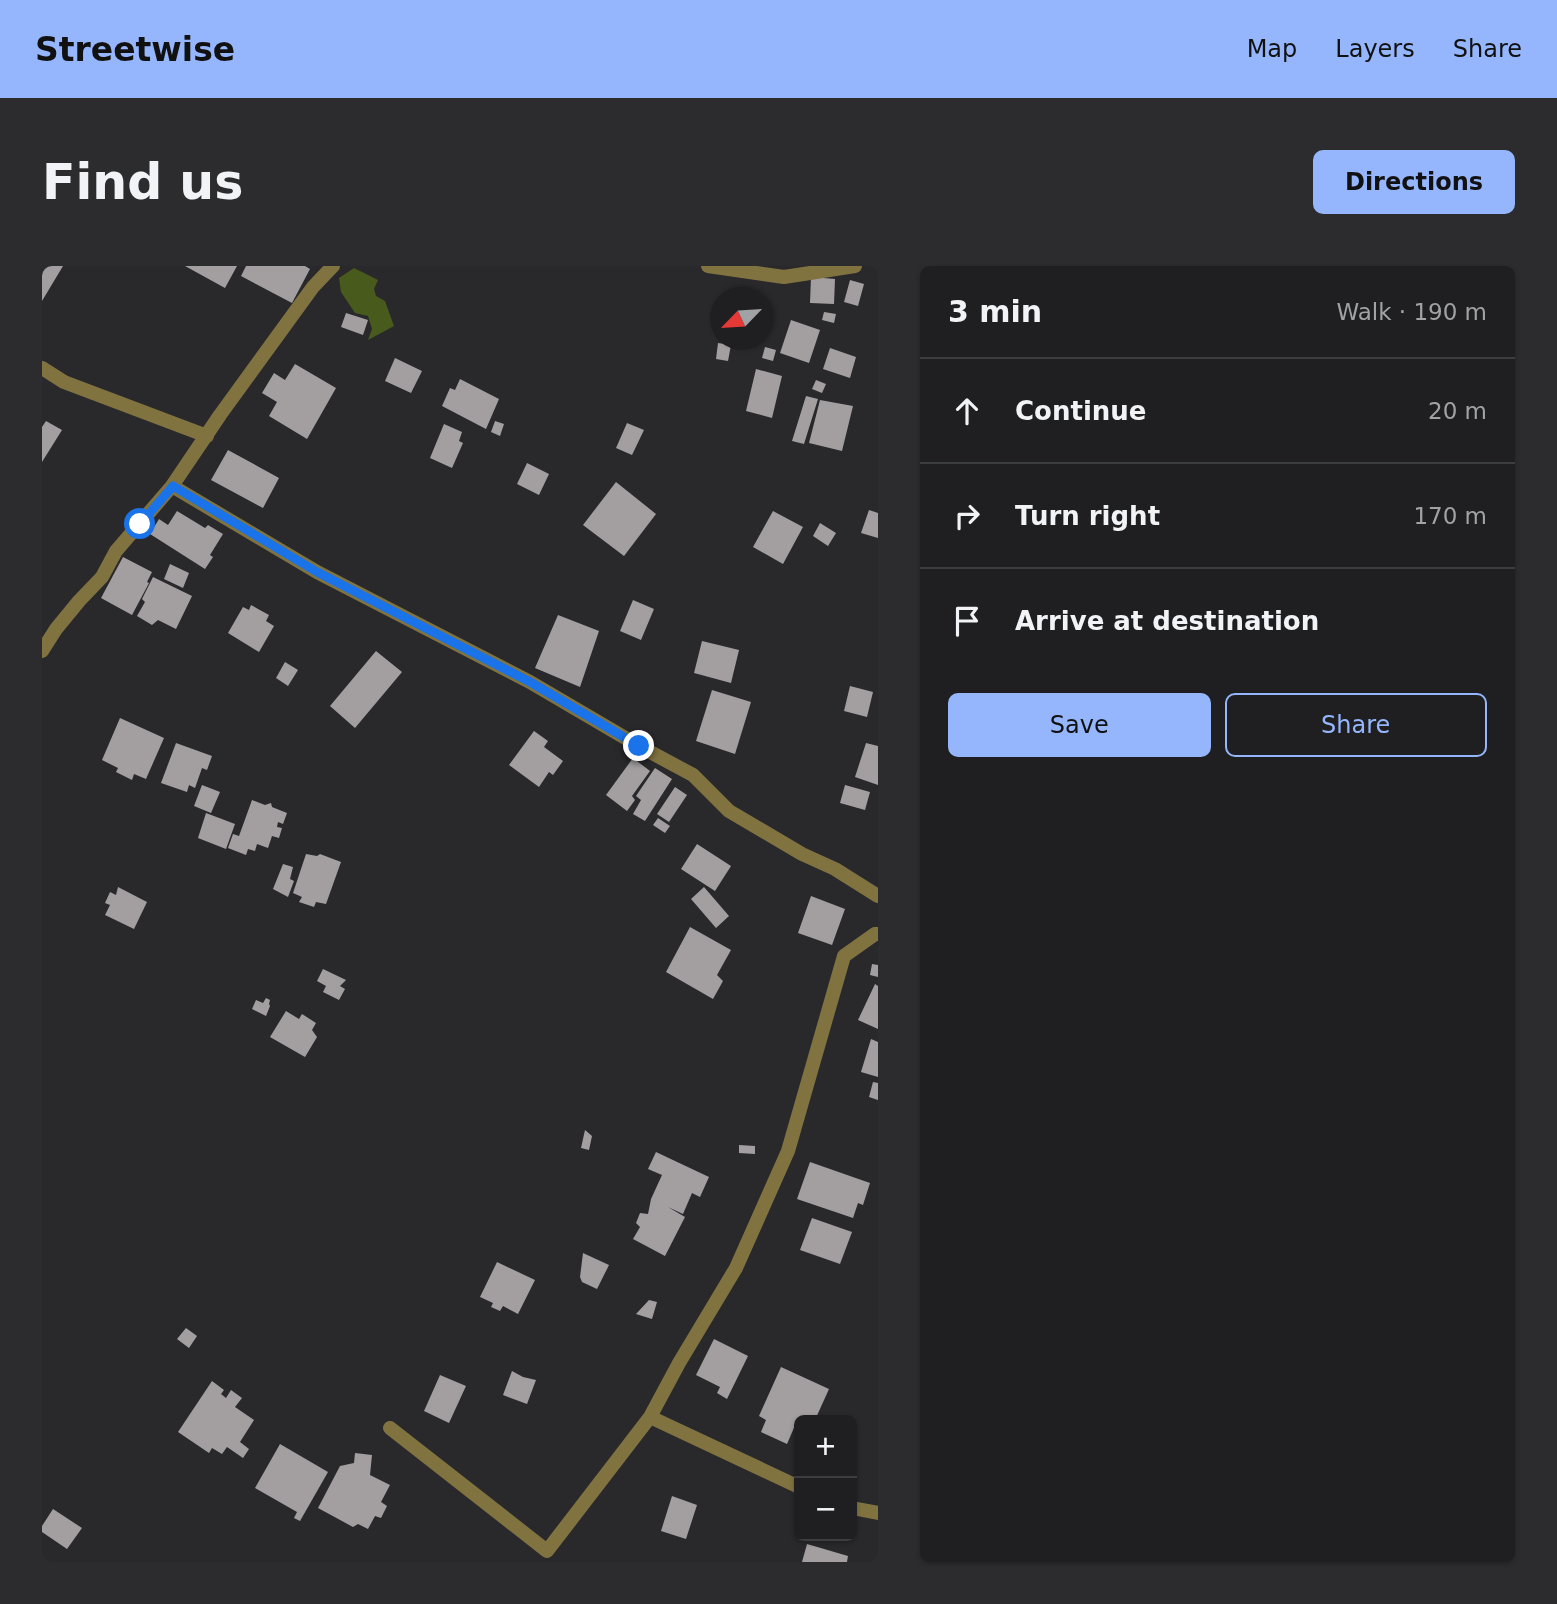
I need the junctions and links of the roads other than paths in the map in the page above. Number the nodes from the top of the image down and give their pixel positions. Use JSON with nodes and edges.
{"nodes":[{"id":1,"x":333,"y":266,"type":"edge"},
{"id":2,"x":708,"y":266,"type":"edge"},
{"id":3,"x":856,"y":266,"type":"edge"},
{"id":4,"x":42,"y":368,"type":"edge"},
{"id":5,"x":207,"y":436,"type":"junction"},
{"id":6,"x":173,"y":486,"type":"junction"},
{"id":7,"x":42,"y":651,"type":"edge"},
{"id":8,"x":878,"y":896,"type":"edge"},
{"id":9,"x":878,"y":934,"type":"edge"},
{"id":10,"x":650,"y":1417,"type":"junction"},
{"id":11,"x":390,"y":1428,"type":"dead end"},
{"id":12,"x":794,"y":1485,"type":"edge"},
{"id":13,"x":857,"y":1509,"type":"edge"},
{"id":14,"x":878,"y":1513,"type":"edge"}],
"edges":[{"from":1,"to":5,"type":"street"},
{"from":2,"to":3,"type":"street"},
{"from":4,"to":5,"type":"street"},
{"from":5,"to":6,"type":"street"},
{"from":6,"to":7,"type":"street"},
{"from":6,"to":8,"type":"street"},
{"from":9,"to":10,"type":"street"},
{"from":10,"to":11,"type":"street"},
{"from":10,"to":12,"type":"street"},
{"from":13,"to":14,"type":"street"}]}
